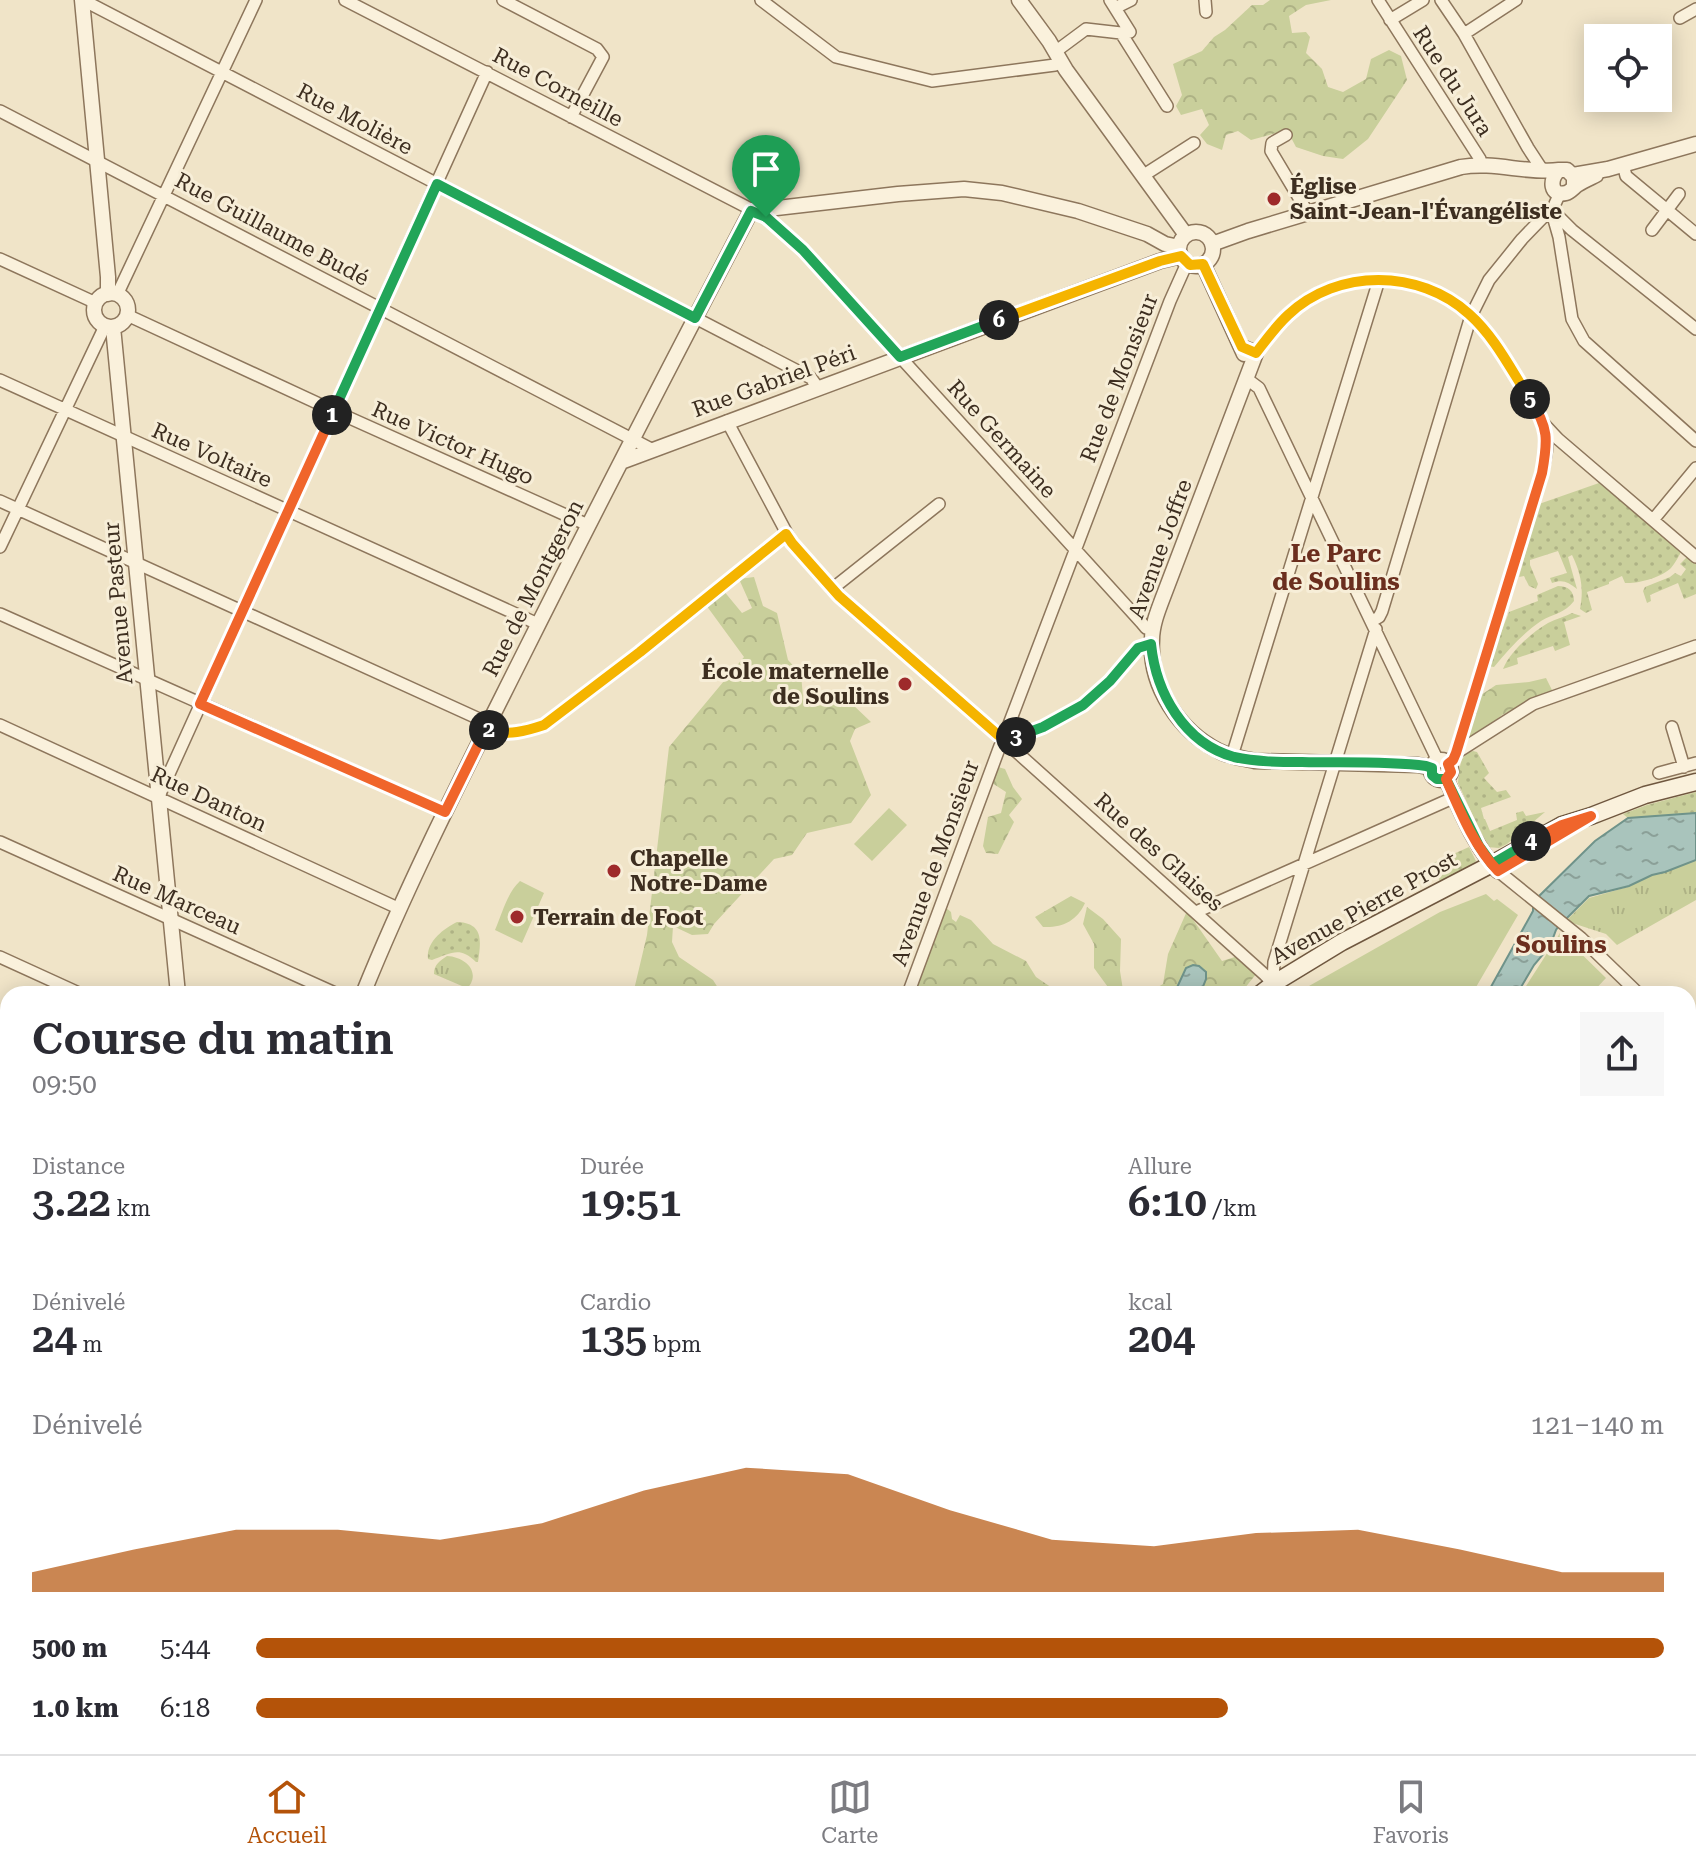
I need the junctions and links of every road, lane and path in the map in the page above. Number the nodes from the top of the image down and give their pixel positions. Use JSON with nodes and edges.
{"nodes":[{"id":1,"x":82,"y":0,"type":"edge"},
{"id":2,"x":256,"y":0,"type":"edge"},
{"id":3,"x":345,"y":0,"type":"edge"},
{"id":4,"x":503,"y":0,"type":"edge"},
{"id":5,"x":761,"y":0,"type":"edge"},
{"id":6,"x":1020,"y":0,"type":"edge"},
{"id":7,"x":1131,"y":0,"type":"edge"},
{"id":8,"x":1378,"y":0,"type":"edge"},
{"id":9,"x":1423,"y":0,"type":"edge"},
{"id":10,"x":1441,"y":0,"type":"edge"},
{"id":11,"x":1516,"y":0,"type":"edge"},
{"id":12,"x":1112,"y":4,"type":"edge"},
{"id":13,"x":1696,"y":9,"type":"edge"},
{"id":14,"x":1680,"y":18,"type":"dead end"},
{"id":15,"x":1390,"y":20,"type":"junction"},
{"id":16,"x":1121,"y":33,"type":"junction"},
{"id":17,"x":1464,"y":34,"type":"junction"},
{"id":18,"x":1058,"y":57,"type":"junction"},
{"id":19,"x":487,"y":72,"type":"junction"},
{"id":20,"x":222,"y":73,"type":"junction"},
{"id":21,"x":1167,"y":106,"type":"dead end"},
{"id":22,"x":0,"y":111,"type":"edge"},
{"id":23,"x":571,"y":117,"type":"junction"},
{"id":24,"x":1286,"y":135,"type":"dead end"},
{"id":25,"x":1194,"y":143,"type":"dead end"},
{"id":26,"x":1696,"y":144,"type":"edge"},
{"id":27,"x":97,"y":162,"type":"junction"},
{"id":28,"x":1481,"y":164,"type":"junction"},
{"id":29,"x":1615,"y":167,"type":"junction"},
{"id":30,"x":1144,"y":175,"type":"junction"},
{"id":31,"x":1554,"y":178,"type":"junction"},
{"id":32,"x":437,"y":184,"type":"junction"},
{"id":33,"x":1679,"y":194,"type":"dead end"},
{"id":34,"x":164,"y":195,"type":"junction"},
{"id":35,"x":1551,"y":209,"type":"junction"},
{"id":36,"x":1667,"y":210,"type":"junction"},
{"id":37,"x":751,"y":211,"type":"junction"},
{"id":38,"x":1308,"y":213,"type":"junction"},
{"id":39,"x":1652,"y":230,"type":"dead end"},
{"id":40,"x":1696,"y":234,"type":"edge"},
{"id":41,"x":1212,"y":244,"type":"junction"},
{"id":42,"x":1183,"y":250,"type":"junction"},
{"id":43,"x":0,"y":259,"type":"edge"},
{"id":44,"x":1203,"y":264,"type":"junction"},
{"id":45,"x":1379,"y":280,"type":"junction"},
{"id":46,"x":107,"y":297,"type":"junction"},
{"id":47,"x":379,"y":308,"type":"junction"},
{"id":48,"x":127,"y":315,"type":"junction"},
{"id":49,"x":1471,"y":316,"type":"junction"},
{"id":50,"x":695,"y":318,"type":"junction"},
{"id":51,"x":109,"y":326,"type":"junction"},
{"id":52,"x":1696,"y":329,"type":"edge"},
{"id":53,"x":1249,"y":350,"type":"junction"},
{"id":54,"x":900,"y":357,"type":"junction"},
{"id":55,"x":1248,"y":374,"type":"junction"},
{"id":56,"x":0,"y":380,"type":"edge"},
{"id":57,"x":818,"y":388,"type":"junction"},
{"id":58,"x":64,"y":409,"type":"junction"},
{"id":59,"x":334,"y":410,"type":"junction"},
{"id":60,"x":727,"y":421,"type":"junction"},
{"id":61,"x":1544,"y":424,"type":"junction"},
{"id":62,"x":124,"y":437,"type":"junction"},
{"id":63,"x":632,"y":439,"type":"junction"},
{"id":64,"x":1696,"y":441,"type":"edge"},
{"id":65,"x":653,"y":450,"type":"junction"},
{"id":66,"x":621,"y":462,"type":"junction"},
{"id":67,"x":1696,"y":468,"type":"edge"},
{"id":68,"x":1312,"y":496,"type":"junction"},
{"id":69,"x":0,"y":501,"type":"edge"},
{"id":70,"x":939,"y":504,"type":"dead end"},
{"id":71,"x":18,"y":510,"type":"junction"},
{"id":72,"x":288,"y":511,"type":"junction"},
{"id":73,"x":1653,"y":520,"type":"junction"},
{"id":74,"x":588,"y":525,"type":"junction"},
{"id":75,"x":786,"y":534,"type":"junction"},
{"id":76,"x":0,"y":547,"type":"edge"},
{"id":77,"x":1075,"y":550,"type":"junction"},
{"id":78,"x":1692,"y":554,"type":"edge"},
{"id":79,"x":137,"y":564,"type":"junction"},
{"id":80,"x":832,"y":589,"type":"junction"},
{"id":81,"x":243,"y":611,"type":"junction"},
{"id":82,"x":0,"y":614,"type":"edge"},
{"id":83,"x":538,"y":624,"type":"junction"},
{"id":84,"x":1374,"y":625,"type":"junction"},
{"id":85,"x":1152,"y":637,"type":"junction"},
{"id":86,"x":1696,"y":646,"type":"edge"},
{"id":87,"x":147,"y":681,"type":"junction"},
{"id":88,"x":200,"y":704,"type":"junction"},
{"id":89,"x":0,"y":725,"type":"edge"},
{"id":90,"x":487,"y":726,"type":"junction"},
{"id":91,"x":1672,"y":727,"type":"dead end"},
{"id":92,"x":1005,"y":740,"type":"junction"},
{"id":93,"x":1232,"y":756,"type":"junction"},
{"id":94,"x":1333,"y":763,"type":"junction"},
{"id":95,"x":1696,"y":763,"type":"edge"},
{"id":96,"x":1444,"y":765,"type":"junction"},
{"id":97,"x":1684,"y":767,"type":"junction"},
{"id":98,"x":1659,"y":773,"type":"dead end"},
{"id":99,"x":1696,"y":782,"type":"edge"},
{"id":100,"x":158,"y":797,"type":"junction"},
{"id":101,"x":1455,"y":797,"type":"junction"},
{"id":102,"x":445,"y":812,"type":"junction"},
{"id":103,"x":0,"y":842,"type":"edge"},
{"id":104,"x":1303,"y":866,"type":"junction"},
{"id":105,"x":1495,"y":868,"type":"junction"},
{"id":106,"x":400,"y":909,"type":"junction"},
{"id":107,"x":1196,"y":912,"type":"junction"},
{"id":108,"x":170,"y":919,"type":"junction"},
{"id":109,"x":0,"y":957,"type":"edge"},
{"id":110,"x":63,"y":986,"type":"edge"},
{"id":111,"x":177,"y":986,"type":"edge"},
{"id":112,"x":319,"y":986,"type":"edge"},
{"id":113,"x":366,"y":986,"type":"edge"},
{"id":114,"x":911,"y":986,"type":"edge"},
{"id":115,"x":1268,"y":986,"type":"edge"},
{"id":116,"x":1272,"y":986,"type":"edge"},
{"id":117,"x":1278,"y":986,"type":"edge"},
{"id":118,"x":1631,"y":986,"type":"edge"}],
"edges":[{"from":1,"to":20,"type":"street","name":"Rue Molière"},
{"from":1,"to":27,"type":"street"},
{"from":2,"to":20,"type":"street"},
{"from":3,"to":19,"type":"street","name":"Rue Corneille"},
{"from":4,"to":23,"type":"street"},
{"from":5,"to":18,"type":"street"},
{"from":6,"to":18,"type":"street"},
{"from":7,"to":12,"type":"street"},
{"from":8,"to":15,"type":"street","name":"Rue du Jura"},
{"from":9,"to":15,"type":"street"},
{"from":10,"to":17,"type":"street"},
{"from":11,"to":17,"type":"street"},
{"from":12,"to":16,"type":"street"},
{"from":13,"to":14,"type":"street"},
{"from":15,"to":28,"type":"street","name":"Rue du Jura"},
{"from":16,"to":18,"type":"street"},
{"from":16,"to":21,"type":"street"},
{"from":17,"to":31,"type":"street"},
{"from":18,"to":30,"type":"street"},
{"from":19,"to":23,"type":"street","name":"Rue Corneille"},
{"from":19,"to":32,"type":"street"},
{"from":20,"to":32,"type":"street","name":"Rue Molière"},
{"from":20,"to":34,"type":"street"},
{"from":22,"to":27,"type":"street","name":"Rue Guillaume Budé"},
{"from":23,"to":37,"type":"street","name":"Rue Corneille"},
{"from":24,"to":38,"type":"street"},
{"from":25,"to":30,"type":"street"},
{"from":26,"to":29,"type":"street"},
{"from":27,"to":34,"type":"street","name":"Rue Guillaume Budé"},
{"from":27,"to":46,"type":"street"},
{"from":28,"to":31,"type":"street"},
{"from":28,"to":38,"type":"street"},
{"from":29,"to":31,"type":"street"},
{"from":29,"to":36,"type":"street"},
{"from":30,"to":42,"type":"street"},
{"from":31,"to":35,"type":"street"},
{"from":32,"to":47,"type":"street"},
{"from":32,"to":50,"type":"street","name":"Rue Molière"},
{"from":33,"to":36,"type":"street"},
{"from":34,"to":46,"type":"street"},
{"from":34,"to":47,"type":"street","name":"Rue Guillaume Budé"},
{"from":35,"to":49,"type":"street"},
{"from":35,"to":52,"type":"street"},
{"from":35,"to":64,"type":"street"},
{"from":36,"to":39,"type":"street"},
{"from":36,"to":40,"type":"street"},
{"from":37,"to":42,"type":"street"},
{"from":37,"to":50,"type":"street","name":"Rue de Montgeron"},
{"from":37,"to":54,"type":"street","name":"Rue Germaine"},
{"from":38,"to":41,"type":"street"},
{"from":41,"to":42,"type":"street"},
{"from":41,"to":44,"type":"street"},
{"from":42,"to":44,"type":"street"},
{"from":42,"to":54,"type":"street","name":"Rue Gabriel Péri"},
{"from":42,"to":77,"type":"street","name":"Rue de Monsieur"},
{"from":43,"to":46,"type":"street"},
{"from":44,"to":53,"type":"street"},
{"from":45,"to":49,"type":"street"},
{"from":45,"to":53,"type":"street"},
{"from":45,"to":68,"type":"street"},
{"from":46,"to":48,"type":"street"},
{"from":46,"to":51,"type":"street"},
{"from":47,"to":59,"type":"street"},
{"from":47,"to":63,"type":"street","name":"Rue Guillaume Budé"},
{"from":48,"to":51,"type":"street"},
{"from":48,"to":59,"type":"street","name":"Rue Victor Hugo"},
{"from":49,"to":61,"type":"street"},
{"from":49,"to":84,"type":"street"},
{"from":50,"to":57,"type":"street","name":"Rue Molière"},
{"from":50,"to":63,"type":"street","name":"Rue de Montgeron"},
{"from":51,"to":58,"type":"street"},
{"from":51,"to":62,"type":"street","name":"Avenue Pasteur"},
{"from":53,"to":55,"type":"street"},
{"from":54,"to":57,"type":"street","name":"Rue Gabriel Péri"},
{"from":54,"to":77,"type":"street","name":"Rue Germaine"},
{"from":55,"to":68,"type":"street"},
{"from":55,"to":85,"type":"street","name":"Avenue Joffre"},
{"from":56,"to":58,"type":"street","name":"Rue Voltaire"},
{"from":57,"to":60,"type":"street","name":"Rue Gabriel Péri"},
{"from":58,"to":62,"type":"street","name":"Rue Voltaire"},
{"from":58,"to":71,"type":"street"},
{"from":59,"to":72,"type":"street"},
{"from":59,"to":74,"type":"street","name":"Rue Victor Hugo"},
{"from":60,"to":65,"type":"street","name":"Rue Gabriel Péri"},
{"from":60,"to":75,"type":"street","name":"Rue des Glaises"},
{"from":61,"to":73,"type":"street"},
{"from":61,"to":96,"type":"street"},
{"from":62,"to":72,"type":"street","name":"Rue Voltaire"},
{"from":62,"to":79,"type":"street","name":"Avenue Pasteur"},
{"from":63,"to":65,"type":"street","name":"Rue Guillaume Budé"},
{"from":63,"to":66,"type":"street","name":"Rue de Montgeron"},
{"from":65,"to":66,"type":"street"},
{"from":66,"to":74,"type":"street","name":"Rue de Montgeron"},
{"from":67,"to":73,"type":"street"},
{"from":68,"to":84,"type":"street"},
{"from":68,"to":93,"type":"street"},
{"from":69,"to":71,"type":"street"},
{"from":70,"to":80,"type":"street"},
{"from":71,"to":76,"type":"street"},
{"from":71,"to":79,"type":"street"},
{"from":72,"to":81,"type":"street"},
{"from":72,"to":83,"type":"street","name":"Rue Voltaire"},
{"from":73,"to":78,"type":"street"},
{"from":74,"to":83,"type":"street","name":"Rue de Montgeron"},
{"from":75,"to":80,"type":"street","name":"Rue des Glaises"},
{"from":75,"to":90,"type":"street"},
{"from":77,"to":85,"type":"street","name":"Rue Germaine"},
{"from":77,"to":92,"type":"street","name":"Rue de Monsieur"},
{"from":79,"to":81,"type":"street"},
{"from":79,"to":87,"type":"street","name":"Avenue Pasteur"},
{"from":80,"to":92,"type":"street","name":"Rue des Glaises"},
{"from":81,"to":88,"type":"street"},
{"from":81,"to":90,"type":"street"},
{"from":82,"to":87,"type":"street"},
{"from":83,"to":90,"type":"street","name":"Rue de Montgeron"},
{"from":84,"to":94,"type":"street"},
{"from":84,"to":96,"type":"street"},
{"from":85,"to":92,"type":"street"},
{"from":85,"to":93,"type":"street","name":"Avenue Joffre"},
{"from":86,"to":96,"type":"street"},
{"from":87,"to":88,"type":"street"},
{"from":87,"to":100,"type":"street","name":"Avenue Pasteur"},
{"from":88,"to":100,"type":"street"},
{"from":88,"to":102,"type":"street"},
{"from":89,"to":100,"type":"street","name":"Rue Danton"},
{"from":90,"to":102,"type":"street","name":"Rue de Montgeron"},
{"from":91,"to":97,"type":"street"},
{"from":92,"to":107,"type":"street","name":"Rue des Glaises"},
{"from":92,"to":114,"type":"street","name":"Avenue de Monsieur"},
{"from":93,"to":94,"type":"street","name":"Avenue Joffre"},
{"from":94,"to":96,"type":"street","name":"Avenue Joffre"},
{"from":94,"to":104,"type":"street"},
{"from":95,"to":97,"type":"street"},
{"from":96,"to":101,"type":"street"},
{"from":97,"to":98,"type":"street"},
{"from":99,"to":105,"type":"main road","name":"Avenue Pierre Prost"},
{"from":100,"to":106,"type":"street","name":"Rue Danton"},
{"from":100,"to":108,"type":"street","name":"Avenue Pasteur"},
{"from":101,"to":104,"type":"street"},
{"from":101,"to":105,"type":"street"},
{"from":102,"to":106,"type":"street","name":"Rue de Montgeron"},
{"from":103,"to":108,"type":"street","name":"Rue Marceau"},
{"from":104,"to":107,"type":"street"},
{"from":104,"to":116,"type":"street"},
{"from":105,"to":117,"type":"main road","name":"Avenue Pierre Prost"},
{"from":105,"to":118,"type":"street"},
{"from":106,"to":113,"type":"street","name":"Rue de Montgeron"},
{"from":107,"to":115,"type":"street","name":"Rue des Glaises"},
{"from":108,"to":111,"type":"street","name":"Avenue Pasteur"},
{"from":108,"to":112,"type":"street","name":"Rue Marceau"},
{"from":109,"to":110,"type":"street"}]}
